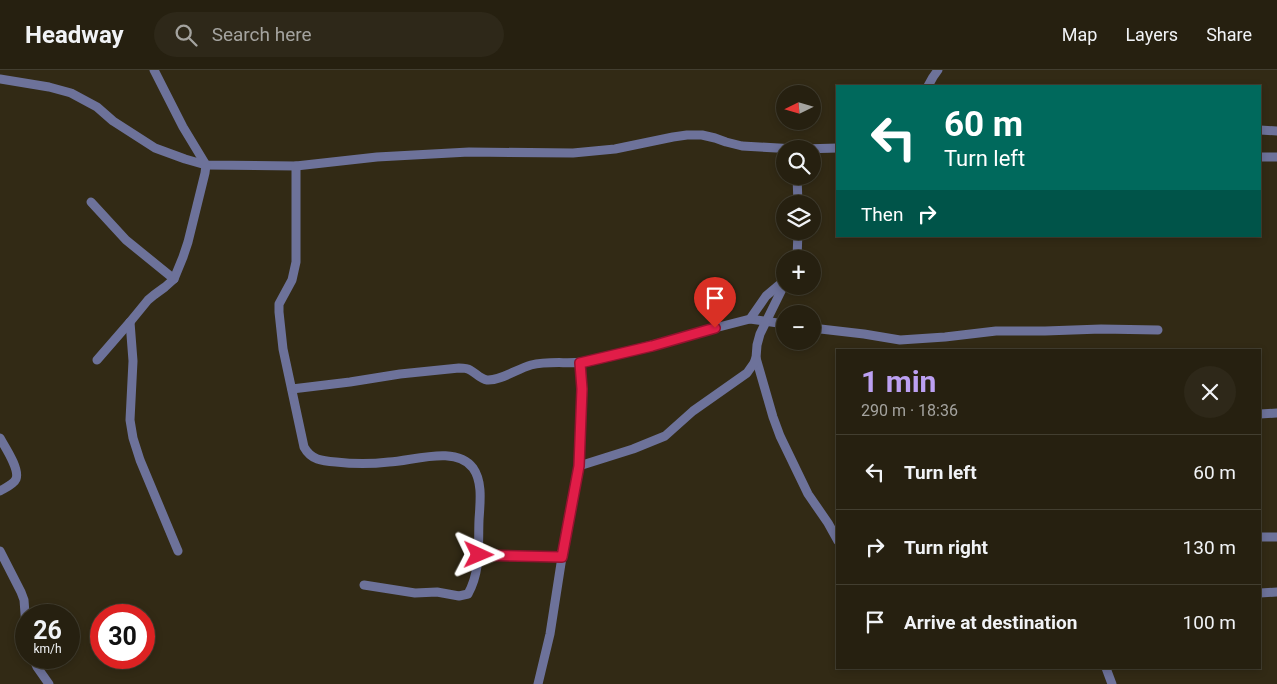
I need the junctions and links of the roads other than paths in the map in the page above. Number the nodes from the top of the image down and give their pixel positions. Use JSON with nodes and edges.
{"nodes":[{"id":1,"x":154,"y":70,"type":"edge"},
{"id":2,"x":938,"y":70,"type":"edge"},
{"id":3,"x":0,"y":79,"type":"edge"},
{"id":4,"x":929,"y":85,"type":"edge"},
{"id":5,"x":1261,"y":130,"type":"edge"},
{"id":6,"x":1277,"y":131,"type":"edge"},
{"id":7,"x":776,"y":148,"type":"edge"},
{"id":8,"x":821,"y":148,"type":"edge"},
{"id":9,"x":836,"y":148,"type":"edge"},
{"id":10,"x":1261,"y":157,"type":"edge"},
{"id":11,"x":1277,"y":157,"type":"edge"},
{"id":12,"x":206,"y":166,"type":"junction"},
{"id":13,"x":296,"y":166,"type":"junction"},
{"id":14,"x":91,"y":202,"type":"dead end"},
{"id":15,"x":174,"y":279,"type":"junction"},
{"id":16,"x":776,"y":288,"type":"edge"},
{"id":17,"x":778,"y":295,"type":"edge"},
{"id":18,"x":750,"y":319,"type":"junction"},
{"id":19,"x":766,"y":321,"type":"junction"},
{"id":20,"x":130,"y":322,"type":"junction"},
{"id":21,"x":776,"y":323,"type":"edge"},
{"id":22,"x":821,"y":329,"type":"edge"},
{"id":23,"x":1158,"y":330,"type":"dead end"},
{"id":24,"x":756,"y":358,"type":"junction"},
{"id":25,"x":97,"y":360,"type":"dead end"},
{"id":26,"x":580,"y":363,"type":"junction"},
{"id":27,"x":292,"y":389,"type":"junction"},
{"id":28,"x":1277,"y":413,"type":"edge"},
{"id":29,"x":1261,"y":414,"type":"edge"},
{"id":30,"x":0,"y":438,"type":"edge"},
{"id":31,"x":579,"y":466,"type":"junction"},
{"id":32,"x":0,"y":491,"type":"edge"},
{"id":33,"x":1261,"y":536,"type":"edge"},
{"id":34,"x":1277,"y":536,"type":"edge"},
{"id":35,"x":836,"y":537,"type":"edge"},
{"id":36,"x":0,"y":551,"type":"edge"},
{"id":37,"x":178,"y":551,"type":"dead end"},
{"id":38,"x":479,"y":555,"type":"junction"},
{"id":39,"x":562,"y":557,"type":"junction"},
{"id":40,"x":364,"y":585,"type":"dead end"},
{"id":41,"x":1261,"y":592,"type":"edge"},
{"id":42,"x":1277,"y":592,"type":"edge"},
{"id":43,"x":24,"y":604,"type":"edge"},
{"id":44,"x":38,"y":669,"type":"edge"},
{"id":45,"x":1106,"y":669,"type":"edge"},
{"id":46,"x":49,"y":684,"type":"edge"},
{"id":47,"x":538,"y":684,"type":"edge"},
{"id":48,"x":1112,"y":684,"type":"edge"}],
"edges":[{"from":1,"to":12,"type":"street"},
{"from":2,"to":4,"type":"street"},
{"from":3,"to":12,"type":"street"},
{"from":5,"to":6,"type":"street"},
{"from":7,"to":13,"type":"street"},
{"from":8,"to":9,"type":"street"},
{"from":10,"to":11,"type":"street"},
{"from":12,"to":13,"type":"street"},
{"from":12,"to":15,"type":"street"},
{"from":13,"to":27,"type":"street"},
{"from":14,"to":15,"type":"street"},
{"from":15,"to":20,"type":"street"},
{"from":16,"to":18,"type":"street"},
{"from":17,"to":19,"type":"street"},
{"from":18,"to":19,"type":"street"},
{"from":18,"to":26,"type":"street"},
{"from":19,"to":21,"type":"street"},
{"from":19,"to":24,"type":"street"},
{"from":20,"to":25,"type":"street"},
{"from":20,"to":37,"type":"street"},
{"from":22,"to":23,"type":"street"},
{"from":24,"to":31,"type":"street"},
{"from":24,"to":35,"type":"street"},
{"from":26,"to":27,"type":"street"},
{"from":26,"to":31,"type":"street"},
{"from":27,"to":38,"type":"street"},
{"from":28,"to":29,"type":"street"},
{"from":30,"to":32,"type":"street"},
{"from":31,"to":39,"type":"street"},
{"from":33,"to":34,"type":"street"},
{"from":36,"to":43,"type":"street"},
{"from":38,"to":39,"type":"street"},
{"from":38,"to":40,"type":"street"},
{"from":39,"to":47,"type":"street"},
{"from":41,"to":42,"type":"street"},
{"from":44,"to":46,"type":"street"},
{"from":45,"to":48,"type":"street"}]}
